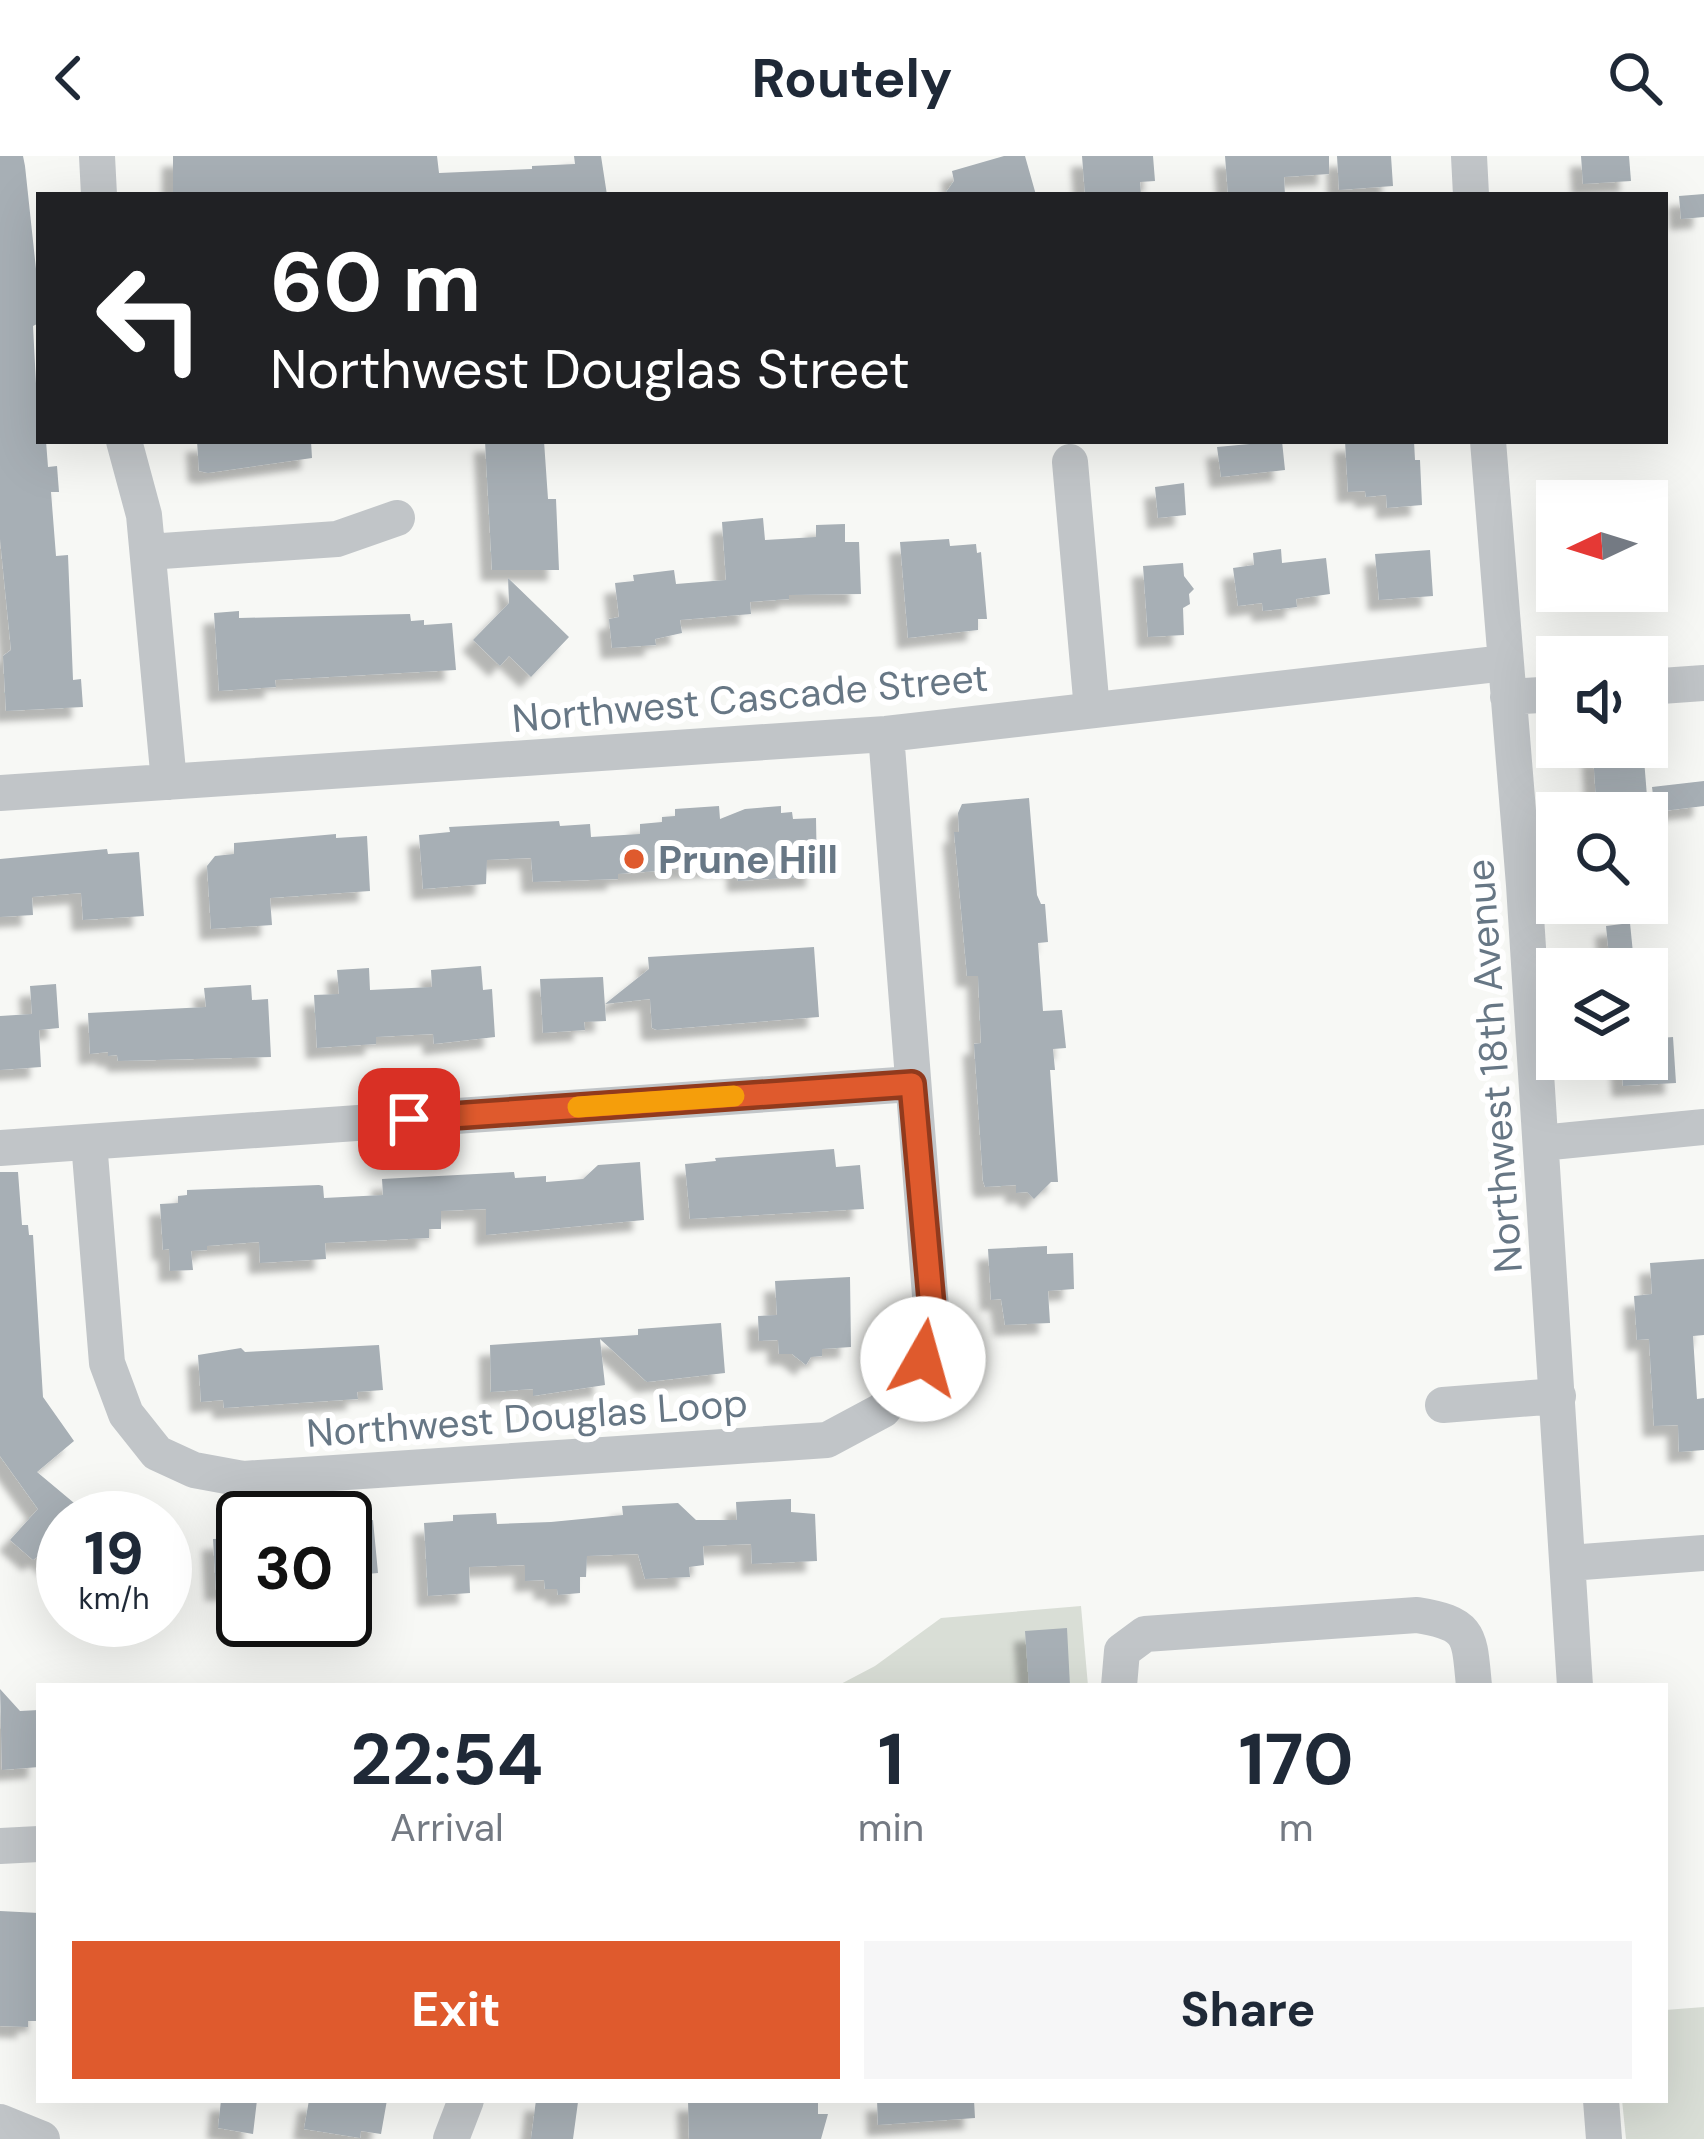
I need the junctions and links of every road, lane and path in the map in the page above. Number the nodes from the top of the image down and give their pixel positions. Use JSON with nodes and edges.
{"nodes":[{"id":1,"x":97,"y":156,"type":"edge"},
{"id":2,"x":1469,"y":156,"type":"edge"},
{"id":3,"x":99,"y":192,"type":"edge"},
{"id":4,"x":1472,"y":192,"type":"edge"},
{"id":5,"x":125,"y":444,"type":"edge"},
{"id":6,"x":1488,"y":444,"type":"edge"},
{"id":7,"x":1070,"y":462,"type":"dead end"},
{"id":8,"x":397,"y":518,"type":"dead end"},
{"id":9,"x":148,"y":552,"type":"junction"},
{"id":10,"x":1506,"y":680,"type":"junction"},
{"id":11,"x":1704,"y":683,"type":"edge"},
{"id":12,"x":1668,"y":686,"type":"edge"},
{"id":13,"x":1536,"y":688,"type":"edge"},
{"id":14,"x":1092,"y":710,"type":"junction"},
{"id":15,"x":886,"y":734,"type":"junction"},
{"id":16,"x":169,"y":782,"type":"junction"},
{"id":17,"x":0,"y":793,"type":"edge"},
{"id":18,"x":912,"y":1084,"type":"junction"},
{"id":19,"x":1704,"y":1127,"type":"edge"},
{"id":20,"x":89,"y":1142,"type":"junction"},
{"id":21,"x":1541,"y":1143,"type":"junction"},
{"id":22,"x":0,"y":1148,"type":"edge"},
{"id":23,"x":1558,"y":1396,"type":"junction"},
{"id":24,"x":1443,"y":1405,"type":"dead end"},
{"id":25,"x":1704,"y":1552,"type":"edge"},
{"id":26,"x":1569,"y":1563,"type":"junction"},
{"id":27,"x":1119,"y":1683,"type":"edge"},
{"id":28,"x":1474,"y":1683,"type":"edge"},
{"id":29,"x":1575,"y":1683,"type":"edge"},
{"id":30,"x":36,"y":1844,"type":"edge"},
{"id":31,"x":0,"y":1846,"type":"edge"},
{"id":32,"x":465,"y":2103,"type":"edge"},
{"id":33,"x":1601,"y":2103,"type":"edge"},
{"id":34,"x":0,"y":2122,"type":"edge"},
{"id":35,"x":42,"y":2139,"type":"edge"},
{"id":36,"x":452,"y":2139,"type":"edge"},
{"id":37,"x":1604,"y":2139,"type":"edge"}],
"edges":[{"from":1,"to":3,"type":"street"},
{"from":2,"to":4,"type":"street"},
{"from":5,"to":9,"type":"street"},
{"from":6,"to":10,"type":"street","name":"Northwest 18th Avenue"},
{"from":7,"to":14,"type":"street"},
{"from":8,"to":9,"type":"street"},
{"from":9,"to":16,"type":"street"},
{"from":10,"to":13,"type":"street","name":"Northwest Cascade Street"},
{"from":10,"to":14,"type":"street","name":"Northwest Cascade Street"},
{"from":10,"to":21,"type":"street","name":"Northwest 18th Avenue"},
{"from":11,"to":12,"type":"street"},
{"from":14,"to":15,"type":"street","name":"Northwest Cascade Street"},
{"from":15,"to":16,"type":"street","name":"Northwest Cascade Street"},
{"from":15,"to":18,"type":"street","name":"Northwest Douglas Loop"},
{"from":16,"to":17,"type":"street","name":"Northwest Cascade Street"},
{"from":18,"to":20,"type":"street"},
{"from":18,"to":20,"type":"street","name":"Northwest Douglas Loop"},
{"from":19,"to":21,"type":"street"},
{"from":20,"to":22,"type":"street"},
{"from":21,"to":23,"type":"street","name":"Northwest 18th Avenue"},
{"from":23,"to":24,"type":"street"},
{"from":23,"to":26,"type":"street","name":"Northwest 18th Avenue"},
{"from":25,"to":26,"type":"street"},
{"from":26,"to":29,"type":"street","name":"Northwest 18th Avenue"},
{"from":27,"to":28,"type":"street"},
{"from":30,"to":31,"type":"street"},
{"from":32,"to":36,"type":"street"},
{"from":33,"to":37,"type":"street"},
{"from":34,"to":35,"type":"street"}]}
